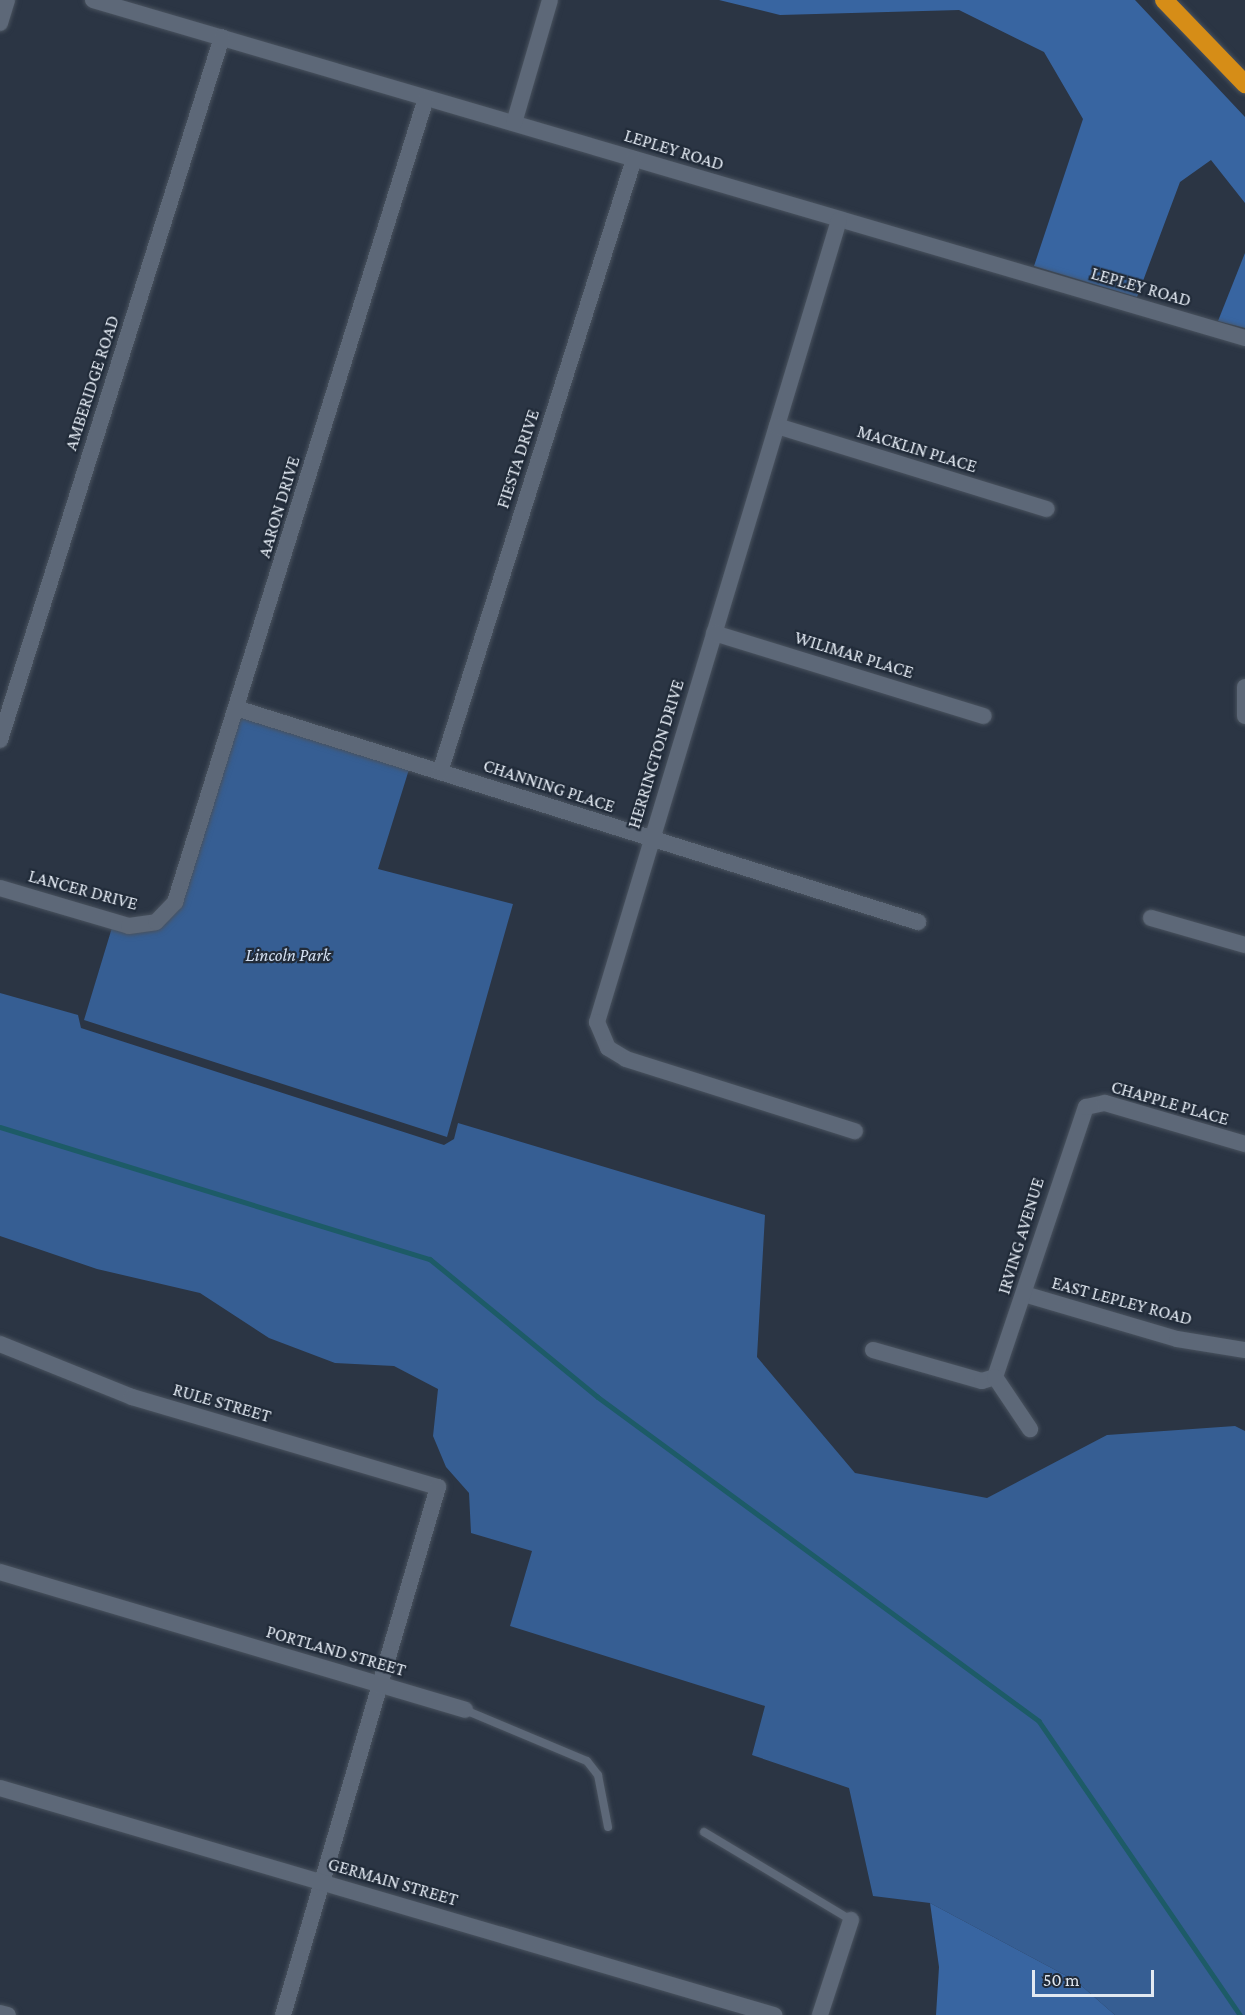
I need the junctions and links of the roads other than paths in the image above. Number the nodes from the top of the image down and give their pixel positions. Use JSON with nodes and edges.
{"nodes":[{"id":1,"x":7,"y":0,"type":"edge"},
{"id":2,"x":93,"y":0,"type":"edge"},
{"id":3,"x":550,"y":0,"type":"edge"},
{"id":4,"x":1164,"y":0,"type":"edge"},
{"id":5,"x":0,"y":23,"type":"edge"},
{"id":6,"x":222,"y":37,"type":"junction"},
{"id":7,"x":1245,"y":84,"type":"edge"},
{"id":8,"x":426,"y":98,"type":"junction"},
{"id":9,"x":514,"y":123,"type":"junction"},
{"id":10,"x":634,"y":159,"type":"junction"},
{"id":11,"x":839,"y":220,"type":"junction"},
{"id":12,"x":1245,"y":338,"type":"edge"},
{"id":13,"x":777,"y":426,"type":"junction"},
{"id":14,"x":1046,"y":509,"type":"dead end"},
{"id":15,"x":714,"y":633,"type":"junction"},
{"id":16,"x":1245,"y":687,"type":"edge"},
{"id":17,"x":236,"y":708,"type":"junction"},
{"id":18,"x":983,"y":716,"type":"dead end"},
{"id":19,"x":1245,"y":716,"type":"edge"},
{"id":20,"x":0,"y":740,"type":"edge"},
{"id":21,"x":440,"y":772,"type":"junction"},
{"id":22,"x":650,"y":839,"type":"junction"},
{"id":23,"x":0,"y":888,"type":"edge"},
{"id":24,"x":1151,"y":918,"type":"dead end"},
{"id":25,"x":156,"y":922,"type":"joint"},
{"id":26,"x":918,"y":922,"type":"dead end"},
{"id":27,"x":1245,"y":945,"type":"edge"},
{"id":28,"x":1086,"y":1107,"type":"joint"},
{"id":29,"x":855,"y":1131,"type":"dead end"},
{"id":30,"x":1245,"y":1144,"type":"edge"},
{"id":31,"x":1024,"y":1294,"type":"junction"},
{"id":32,"x":0,"y":1344,"type":"edge"},
{"id":33,"x":873,"y":1350,"type":"dead end"},
{"id":34,"x":1245,"y":1350,"type":"edge"},
{"id":35,"x":995,"y":1377,"type":"junction"},
{"id":36,"x":1030,"y":1429,"type":"dead end"},
{"id":37,"x":0,"y":1572,"type":"edge"},
{"id":38,"x":380,"y":1684,"type":"junction"},
{"id":39,"x":465,"y":1710,"type":"joint"},
{"id":40,"x":0,"y":1788,"type":"edge"},
{"id":41,"x":608,"y":1827,"type":"dead end"},
{"id":42,"x":704,"y":1832,"type":"dead end"},
{"id":43,"x":322,"y":1882,"type":"junction"},
{"id":44,"x":851,"y":1920,"type":"joint"},
{"id":45,"x":0,"y":2013,"type":"edge"},
{"id":46,"x":8,"y":2015,"type":"edge"},
{"id":47,"x":283,"y":2015,"type":"edge"},
{"id":48,"x":774,"y":2015,"type":"edge"},
{"id":49,"x":820,"y":2015,"type":"edge"}],
"edges":[{"from":1,"to":5,"type":"street"},
{"from":2,"to":6,"type":"street","name":"LEPLEY ROAD"},
{"from":3,"to":9,"type":"street"},
{"from":4,"to":7,"type":"highway"},
{"from":6,"to":8,"type":"street","name":"LEPLEY ROAD"},
{"from":6,"to":20,"type":"street","name":"AMBERIDGE ROAD"},
{"from":8,"to":9,"type":"street","name":"LEPLEY ROAD"},
{"from":8,"to":17,"type":"street","name":"AARON DRIVE"},
{"from":9,"to":10,"type":"street","name":"LEPLEY ROAD"},
{"from":10,"to":11,"type":"street","name":"LEPLEY ROAD"},
{"from":10,"to":21,"type":"street","name":"FIESTA DRIVE"},
{"from":11,"to":12,"type":"street","name":"LEPLEY ROAD"},
{"from":11,"to":13,"type":"street","name":"HERRINGTON DRIVE"},
{"from":13,"to":14,"type":"street","name":"MACKLIN PLACE"},
{"from":13,"to":15,"type":"street","name":"HERRINGTON DRIVE"},
{"from":15,"to":18,"type":"street","name":"WILIMAR PLACE"},
{"from":15,"to":22,"type":"street","name":"HERRINGTON DRIVE"},
{"from":16,"to":19,"type":"street"},
{"from":17,"to":21,"type":"street","name":"CHANNING PLACE"},
{"from":17,"to":25,"type":"street","name":"AARON DRIVE"},
{"from":21,"to":22,"type":"street","name":"CHANNING PLACE"},
{"from":22,"to":26,"type":"street","name":"CHANNING PLACE"},
{"from":22,"to":29,"type":"street","name":"HERRINGTON DRIVE"},
{"from":23,"to":25,"type":"street","name":"LANCER DRIVE"},
{"from":24,"to":27,"type":"street"},
{"from":28,"to":30,"type":"street","name":"CHAPPLE PLACE"},
{"from":28,"to":31,"type":"street","name":"IRVING AVENUE"},
{"from":31,"to":34,"type":"street","name":"EAST LEPLEY ROAD"},
{"from":31,"to":35,"type":"street","name":"IRVING AVENUE"},
{"from":32,"to":38,"type":"street","name":"RULE STREET"},
{"from":33,"to":35,"type":"street"},
{"from":35,"to":36,"type":"street"},
{"from":37,"to":38,"type":"street","name":"PORTLAND STREET"},
{"from":38,"to":39,"type":"street","name":"PORTLAND STREET"},
{"from":38,"to":43,"type":"street"},
{"from":39,"to":41,"type":"lane","name":"PORTLAND STREET"},
{"from":40,"to":43,"type":"street","name":"GERMAIN STREET"},
{"from":42,"to":44,"type":"lane"},
{"from":43,"to":47,"type":"street"},
{"from":43,"to":48,"type":"street","name":"GERMAIN STREET"},
{"from":44,"to":49,"type":"street"},
{"from":45,"to":46,"type":"street"}]}
